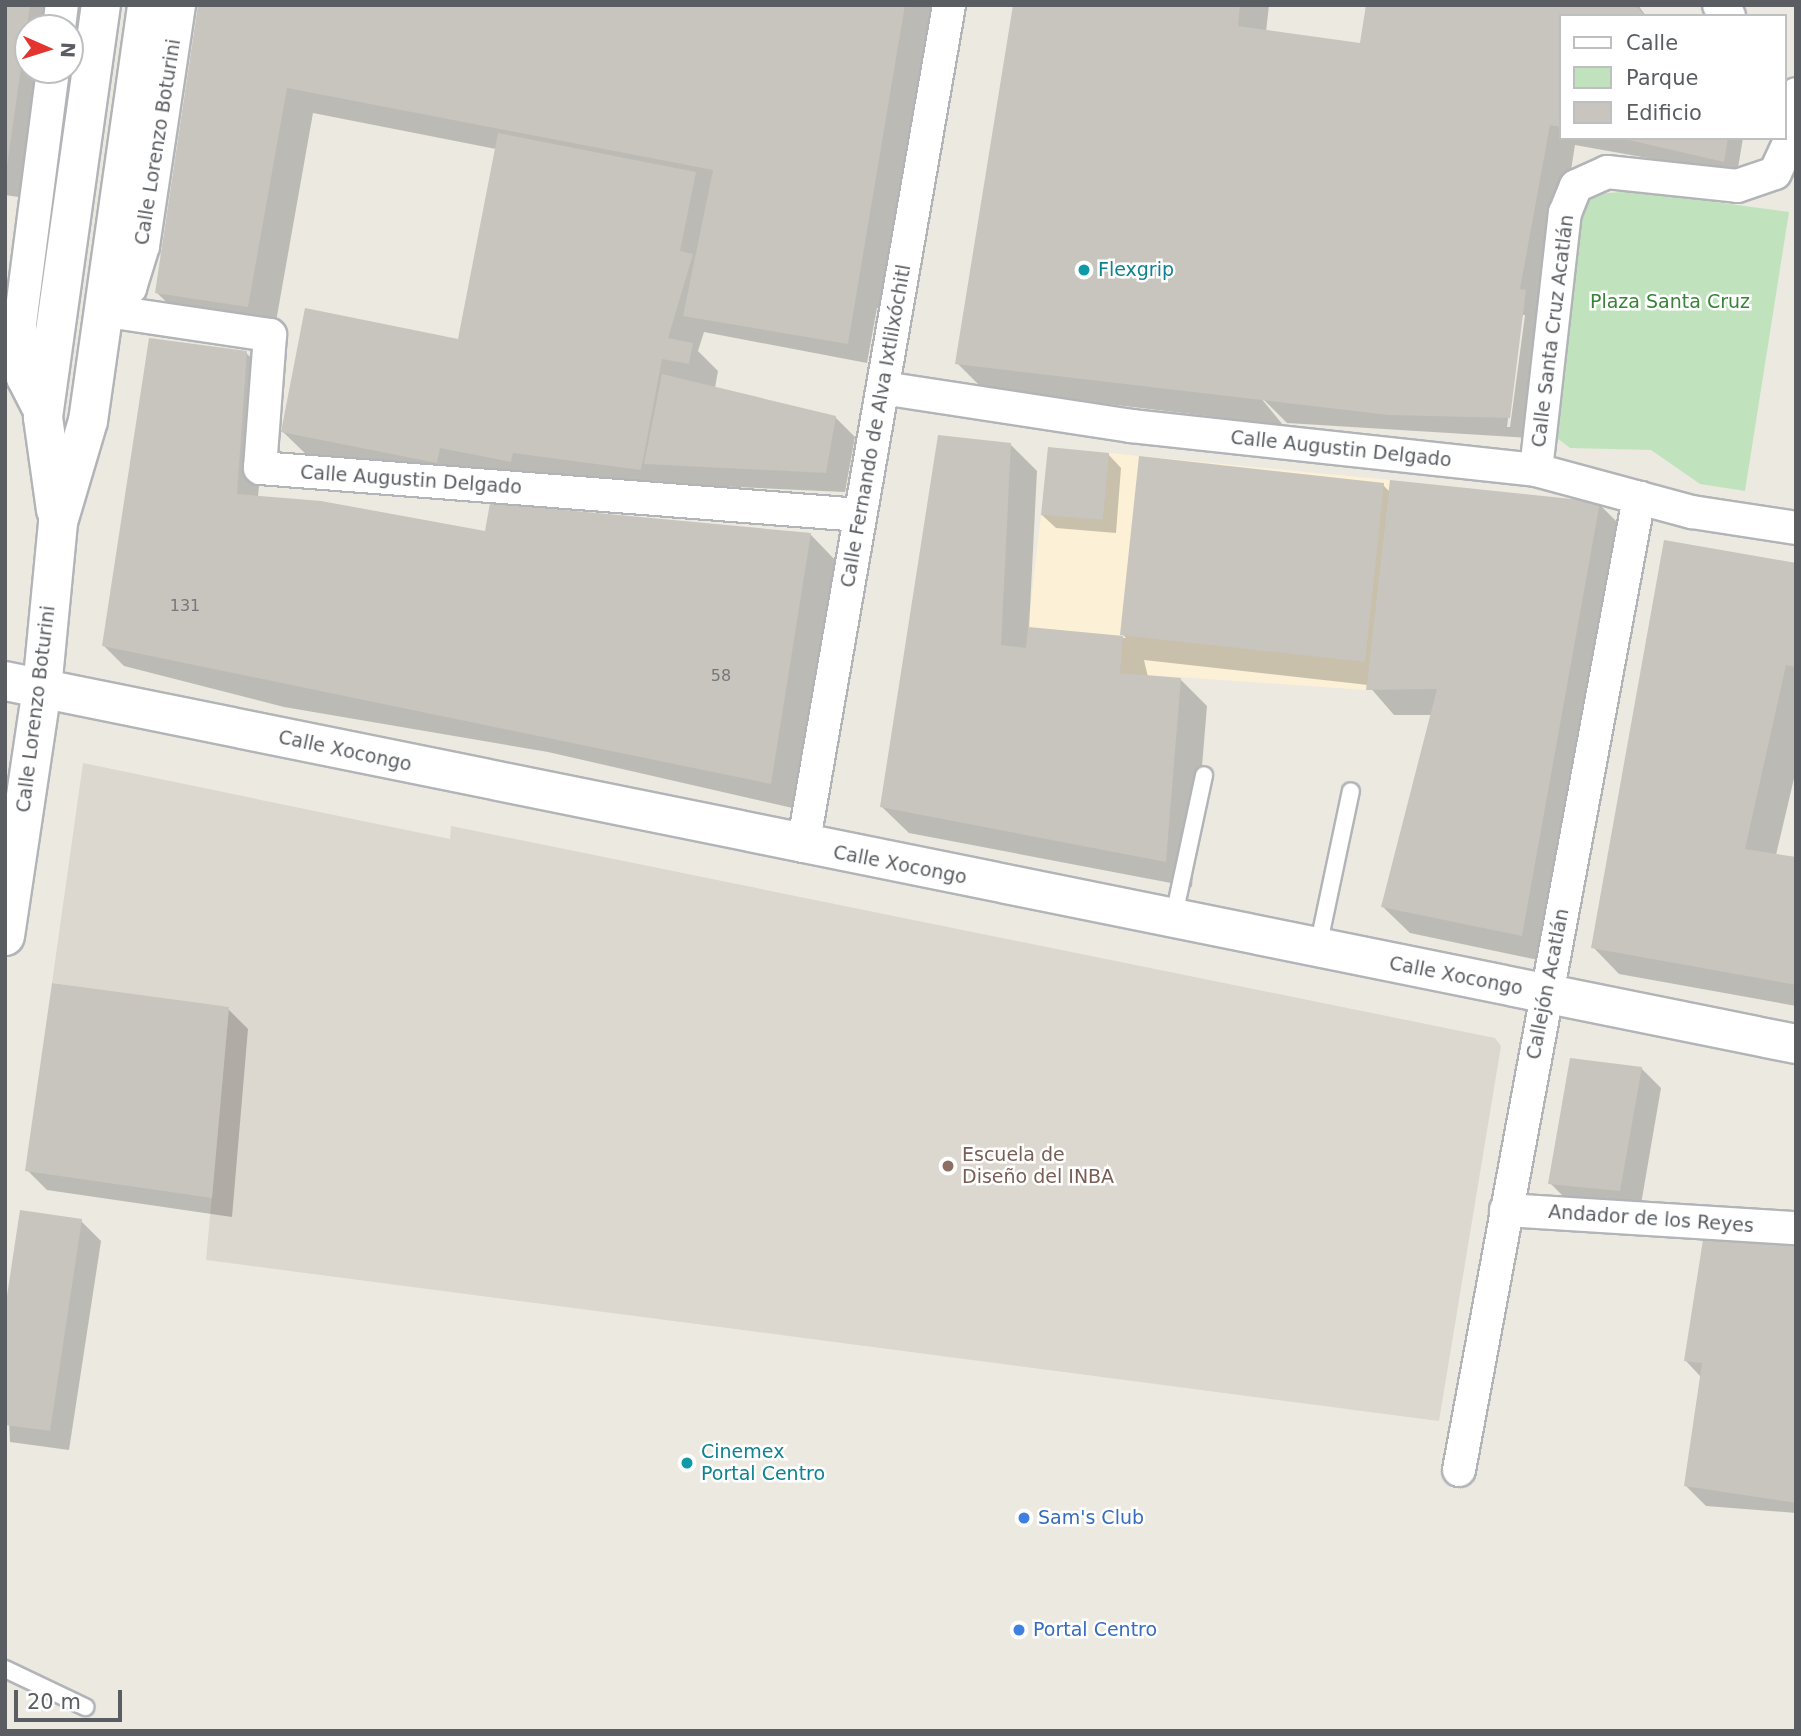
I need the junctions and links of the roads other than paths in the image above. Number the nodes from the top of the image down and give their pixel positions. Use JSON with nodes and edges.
{"nodes":[{"id":1,"x":101,"y":5,"type":"edge"},
{"id":2,"x":147,"y":5,"type":"edge"},
{"id":3,"x":179,"y":5,"type":"edge"},
{"id":4,"x":949,"y":5,"type":"edge"},
{"id":5,"x":51,"y":84,"type":"edge"},
{"id":6,"x":1796,"y":93,"type":"edge"},
{"id":7,"x":107,"y":311,"type":"junction"},
{"id":8,"x":10,"y":315,"type":"edge"},
{"id":9,"x":14,"y":376,"type":"edge"},
{"id":10,"x":883,"y":388,"type":"junction"},
{"id":11,"x":43,"y":417,"type":"junction"},
{"id":12,"x":1536,"y":470,"type":"junction"},
{"id":13,"x":1639,"y":498,"type":"junction"},
{"id":14,"x":860,"y":515,"type":"junction"},
{"id":15,"x":58,"y":522,"type":"junction"},
{"id":16,"x":1796,"y":528,"type":"edge"},
{"id":17,"x":5,"y":681,"type":"edge"},
{"id":18,"x":42,"y":689,"type":"junction"},
{"id":19,"x":1204,"y":775,"type":"dead end"},
{"id":20,"x":1351,"y":792,"type":"dead end"},
{"id":21,"x":803,"y":846,"type":"junction"},
{"id":22,"x":1173,"y":920,"type":"junction"},
{"id":23,"x":5,"y":936,"type":"edge"},
{"id":24,"x":1318,"y":949,"type":"junction"},
{"id":25,"x":1545,"y":994,"type":"junction"},
{"id":26,"x":1796,"y":1044,"type":"edge"},
{"id":27,"x":1506,"y":1210,"type":"junction"},
{"id":28,"x":1796,"y":1228,"type":"edge"},
{"id":29,"x":1459,"y":1470,"type":"dead end"},
{"id":30,"x":5,"y":1669,"type":"edge"},
{"id":31,"x":85,"y":1707,"type":"dead end"}],
"edges":[{"from":1,"to":11,"type":"street","name":"Calle Lorenzo Boturini"},
{"from":2,"to":7,"type":"street","name":"Calle Lorenzo Boturini"},
{"from":3,"to":7,"type":"street","name":"Calle Lorenzo Boturini"},
{"from":4,"to":10,"type":"street","name":"Calle Fernando de Alva Ixtlilxóchitl"},
{"from":5,"to":8,"type":"street","name":"Calle Lorenzo Boturini"},
{"from":6,"to":12,"type":"street","name":"Calle Santa Cruz Acatlán"},
{"from":7,"to":14,"type":"street","name":"Calle Augustin Delgado"},
{"from":7,"to":15,"type":"street","name":"Calle Lorenzo Boturini"},
{"from":8,"to":9,"type":"street","name":"Calle Lorenzo Boturini"},
{"from":9,"to":11,"type":"street","name":"Calle Lorenzo Boturini"},
{"from":10,"to":12,"type":"street","name":"Calle Augustin Delgado"},
{"from":10,"to":14,"type":"street","name":"Calle Fernando de Alva Ixtlilxóchitl"},
{"from":11,"to":15,"type":"street","name":"Calle Lorenzo Boturini"},
{"from":12,"to":13,"type":"street","name":"Calle Augustin Delgado"},
{"from":13,"to":16,"type":"street","name":"Calle Augustin Delgado"},
{"from":13,"to":25,"type":"street","name":"Callejón Acatlán"},
{"from":14,"to":21,"type":"street","name":"Calle Fernando de Alva Ixtlilxóchitl"},
{"from":15,"to":18,"type":"street","name":"Calle Lorenzo Boturini"},
{"from":17,"to":18,"type":"street","name":"Calle Xocongo"},
{"from":18,"to":21,"type":"street","name":"Calle Xocongo"},
{"from":18,"to":23,"type":"street","name":"Calle Lorenzo Boturini"},
{"from":19,"to":22,"type":"lane"},
{"from":20,"to":24,"type":"lane"},
{"from":21,"to":22,"type":"street","name":"Calle Xocongo"},
{"from":22,"to":24,"type":"street","name":"Calle Xocongo"},
{"from":24,"to":25,"type":"street","name":"Calle Xocongo"},
{"from":25,"to":26,"type":"street","name":"Calle Xocongo"},
{"from":25,"to":27,"type":"street","name":"Callejón Acatlán"},
{"from":27,"to":28,"type":"street","name":"Andador de los Reyes"},
{"from":27,"to":29,"type":"street","name":"Callejón Acatlán"},
{"from":30,"to":31,"type":"lane"}]}
